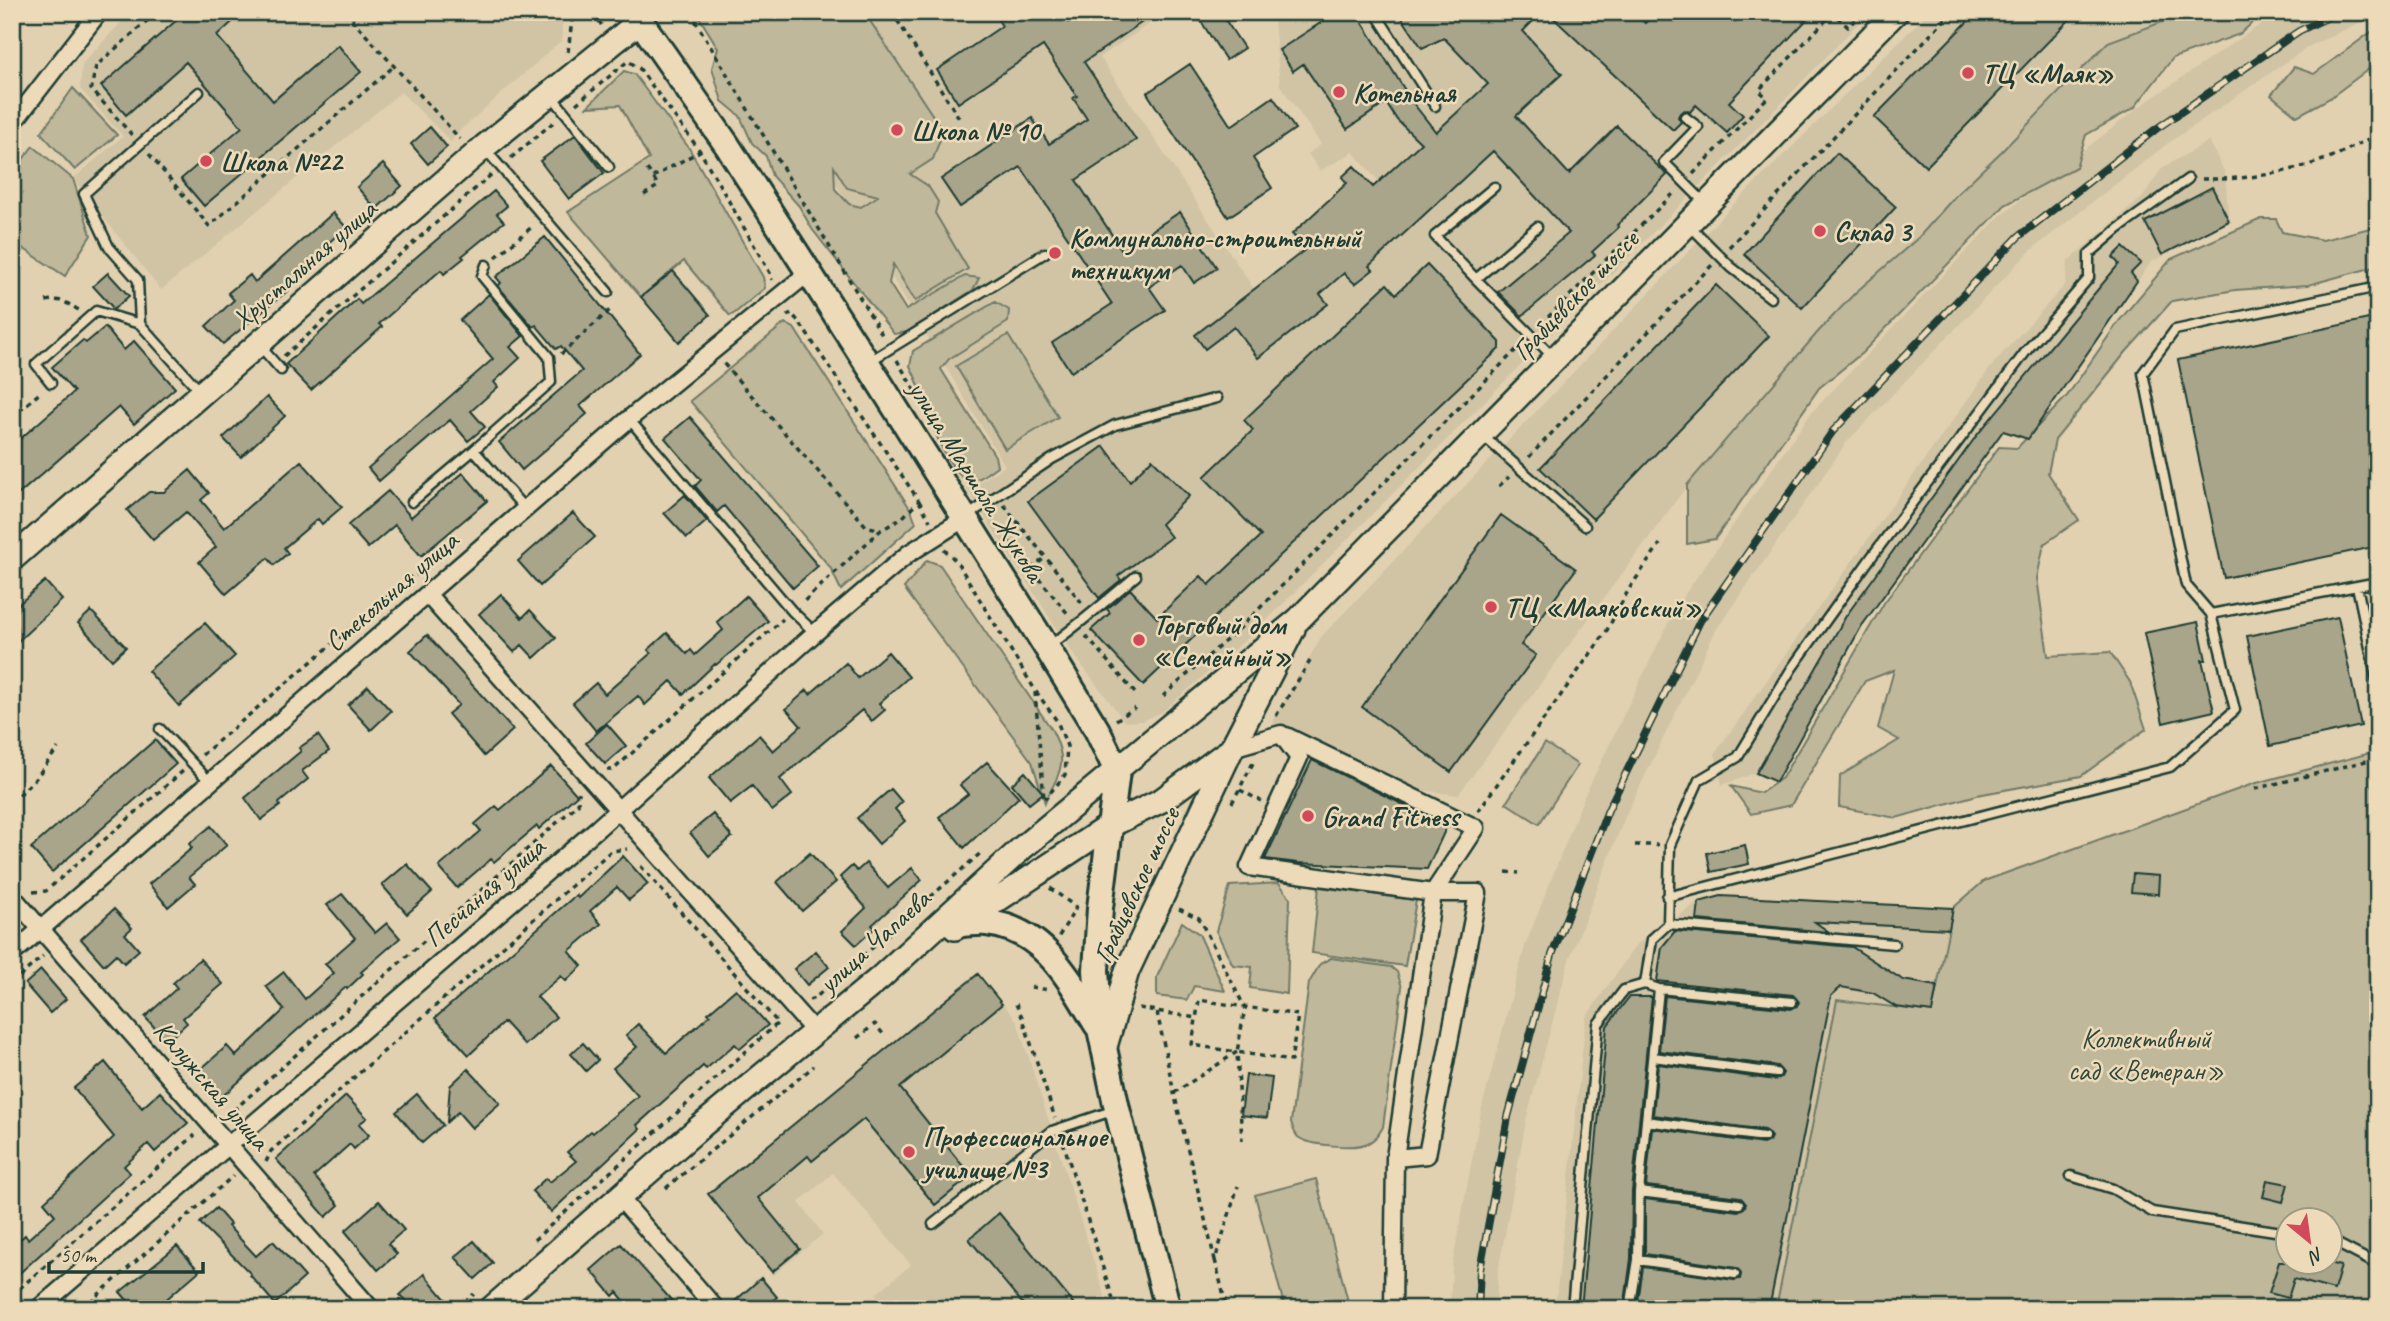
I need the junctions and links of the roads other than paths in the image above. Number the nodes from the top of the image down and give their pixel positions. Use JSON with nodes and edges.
{"nodes":[{"id":1,"x":99,"y":12,"type":"edge"},
{"id":2,"x":1375,"y":12,"type":"edge"},
{"id":3,"x":1896,"y":12,"type":"edge"},
{"id":4,"x":637,"y":17,"type":"edge"},
{"id":5,"x":199,"y":92,"type":"dead end"},
{"id":6,"x":550,"y":93,"type":"junction"},
{"id":7,"x":1435,"y":106,"type":"dead end"},
{"id":8,"x":1685,"y":117,"type":"dead end"},
{"id":9,"x":12,"y":124,"type":"edge"},
{"id":10,"x":472,"y":144,"type":"junction"},
{"id":11,"x":609,"y":167,"type":"dead end"},
{"id":12,"x":2189,"y":179,"type":"road end"},
{"id":13,"x":1494,"y":187,"type":"dead end"},
{"id":14,"x":1706,"y":204,"type":"junction"},
{"id":15,"x":1687,"y":223,"type":"junction"},
{"id":16,"x":1537,"y":227,"type":"dead end"},
{"id":17,"x":1045,"y":253,"type":"dead end"},
{"id":18,"x":486,"y":265,"type":"road end"},
{"id":19,"x":808,"y":273,"type":"junction"},
{"id":20,"x":1476,"y":279,"type":"junction"},
{"id":21,"x":2378,"y":287,"type":"edge"},
{"id":22,"x":608,"y":292,"type":"road end"},
{"id":23,"x":1770,"y":298,"type":"dead end"},
{"id":24,"x":140,"y":324,"type":"junction"},
{"id":25,"x":258,"y":344,"type":"junction"},
{"id":26,"x":1555,"y":360,"type":"junction"},
{"id":27,"x":867,"y":363,"type":"junction"},
{"id":28,"x":278,"y":367,"type":"road end"},
{"id":29,"x":51,"y":383,"type":"road end"},
{"id":30,"x":202,"y":393,"type":"junction"},
{"id":31,"x":1217,"y":398,"type":"dead end"},
{"id":32,"x":628,"y":419,"type":"junction"},
{"id":33,"x":1481,"y":434,"type":"junction"},
{"id":34,"x":474,"y":450,"type":"junction"},
{"id":35,"x":412,"y":502,"type":"dead end"},
{"id":36,"x":525,"y":509,"type":"junction"},
{"id":37,"x":965,"y":517,"type":"junction"},
{"id":38,"x":1585,"y":526,"type":"dead end"},
{"id":39,"x":12,"y":559,"type":"edge"},
{"id":40,"x":1136,"y":576,"type":"dead end"},
{"id":41,"x":2378,"y":582,"type":"edge"},
{"id":42,"x":2357,"y":586,"type":"junction"},
{"id":43,"x":427,"y":594,"type":"junction"},
{"id":44,"x":2211,"y":614,"type":"junction"},
{"id":45,"x":1298,"y":620,"type":"junction"},
{"id":46,"x":815,"y":633,"type":"junction"},
{"id":47,"x":1047,"y":648,"type":"junction"},
{"id":48,"x":2378,"y":686,"type":"edge"},
{"id":49,"x":160,"y":729,"type":"dead end"},
{"id":50,"x":1281,"y":734,"type":"junction"},
{"id":51,"x":1232,"y":748,"type":"junction"},
{"id":52,"x":1117,"y":771,"type":"junction"},
{"id":53,"x":210,"y":782,"type":"junction"},
{"id":54,"x":619,"y":809,"type":"junction"},
{"id":55,"x":1109,"y":826,"type":"junction"},
{"id":56,"x":1433,"y":893,"type":"junction"},
{"id":57,"x":12,"y":896,"type":"edge"},
{"id":58,"x":1667,"y":897,"type":"junction"},
{"id":59,"x":1668,"y":924,"type":"junction"},
{"id":60,"x":960,"y":925,"type":"junction"},
{"id":61,"x":41,"y":929,"type":"junction"},
{"id":62,"x":1894,"y":944,"type":"dead end"},
{"id":63,"x":12,"y":954,"type":"edge"},
{"id":64,"x":880,"y":978,"type":"junction"},
{"id":65,"x":1645,"y":984,"type":"junction"},
{"id":66,"x":1659,"y":989,"type":"junction"},
{"id":67,"x":1792,"y":1002,"type":"dead end"},
{"id":68,"x":816,"y":1033,"type":"junction"},
{"id":69,"x":1102,"y":1040,"type":"junction"},
{"id":70,"x":1653,"y":1056,"type":"junction"},
{"id":71,"x":1776,"y":1073,"type":"dead end"},
{"id":72,"x":1117,"y":1109,"type":"junction"},
{"id":73,"x":1646,"y":1121,"type":"junction"},
{"id":74,"x":1764,"y":1137,"type":"dead end"},
{"id":75,"x":228,"y":1145,"type":"junction"},
{"id":76,"x":1395,"y":1158,"type":"junction"},
{"id":77,"x":2071,"y":1177,"type":"dead end"},
{"id":78,"x":1639,"y":1192,"type":"junction"},
{"id":79,"x":619,"y":1197,"type":"junction"},
{"id":80,"x":1739,"y":1204,"type":"dead end"},
{"id":81,"x":933,"y":1224,"type":"dead end"},
{"id":82,"x":2274,"y":1231,"type":"edge"},
{"id":83,"x":2344,"y":1247,"type":"edge"},
{"id":84,"x":1638,"y":1260,"type":"junction"},
{"id":85,"x":2378,"y":1265,"type":"edge"},
{"id":86,"x":1735,"y":1274,"type":"dead end"},
{"id":87,"x":484,"y":1300,"type":"edge"},
{"id":88,"x":38,"y":1309,"type":"edge"},
{"id":89,"x":372,"y":1309,"type":"edge"},
{"id":90,"x":716,"y":1309,"type":"edge"},
{"id":91,"x":1168,"y":1309,"type":"edge"},
{"id":92,"x":1393,"y":1309,"type":"edge"},
{"id":93,"x":1572,"y":1309,"type":"edge"},
{"id":94,"x":1630,"y":1309,"type":"edge"}],
"edges":[{"from":1,"to":9,"type":"street"},
{"from":2,"to":7,"type":"lane"},
{"from":3,"to":14,"type":"main road","name":"Грабцевское шоссе"},
{"from":4,"to":6,"type":"main road","name":"Хрустальная улица"},
{"from":4,"to":19,"type":"main road","name":"улица Маршала Жукова"},
{"from":5,"to":24,"type":"lane"},
{"from":6,"to":10,"type":"main road","name":"Хрустальная улица"},
{"from":6,"to":11,"type":"lane"},
{"from":8,"to":14,"type":"lane"},
{"from":10,"to":22,"type":"lane"},
{"from":10,"to":25,"type":"main road","name":"Хрустальная улица"},
{"from":12,"to":58,"type":"lane"},
{"from":13,"to":20,"type":"lane"},
{"from":14,"to":15,"type":"main road","name":"Грабцевское шоссе"},
{"from":15,"to":23,"type":"lane"},
{"from":15,"to":26,"type":"main road","name":"Грабцевское шоссе"},
{"from":16,"to":20,"type":"lane"},
{"from":17,"to":27,"type":"lane"},
{"from":18,"to":34,"type":"lane"},
{"from":19,"to":27,"type":"main road","name":"улица Маршала Жукова"},
{"from":19,"to":32,"type":"street","name":"Стекольная улица"},
{"from":20,"to":26,"type":"lane"},
{"from":21,"to":44,"type":"lane"},
{"from":24,"to":29,"type":"lane"},
{"from":24,"to":30,"type":"lane"},
{"from":25,"to":28,"type":"lane"},
{"from":25,"to":30,"type":"main road","name":"Хрустальная улица"},
{"from":26,"to":33,"type":"main road","name":"Грабцевское шоссе"},
{"from":27,"to":37,"type":"main road","name":"улица Маршала Жукова"},
{"from":30,"to":39,"type":"main road","name":"Хрустальная улица"},
{"from":31,"to":37,"type":"lane"},
{"from":32,"to":36,"type":"street","name":"Стекольная улица"},
{"from":32,"to":46,"type":"lane"},
{"from":33,"to":38,"type":"lane"},
{"from":33,"to":45,"type":"main road","name":"Грабцевское шоссе"},
{"from":34,"to":35,"type":"lane"},
{"from":34,"to":36,"type":"lane"},
{"from":36,"to":43,"type":"street","name":"Стекольная улица"},
{"from":37,"to":46,"type":"street","name":"Песчаная улица"},
{"from":37,"to":47,"type":"main road","name":"улица Маршала Жукова"},
{"from":40,"to":47,"type":"lane"},
{"from":41,"to":42,"type":"lane"},
{"from":42,"to":44,"type":"lane"},
{"from":42,"to":48,"type":"lane"},
{"from":43,"to":53,"type":"street","name":"Стекольная улица"},
{"from":43,"to":54,"type":"street"},
{"from":44,"to":58,"type":"lane"},
{"from":45,"to":51,"type":"main road","name":"Грабцевское шоссе"},
{"from":45,"to":52,"type":"main road","name":"улица Чапаева"},
{"from":46,"to":54,"type":"street","name":"Песчаная улица"},
{"from":47,"to":52,"type":"main road","name":"улица Маршала Жукова"},
{"from":49,"to":53,"type":"lane"},
{"from":50,"to":51,"type":"street"},
{"from":50,"to":56,"type":"street"},
{"from":50,"to":56,"type":"street"},
{"from":51,"to":55,"type":"main road"},
{"from":51,"to":69,"type":"main road","name":"Грабцевское шоссе"},
{"from":52,"to":55,"type":"main road"},
{"from":52,"to":64,"type":"main road","name":"улица Чапаева"},
{"from":53,"to":61,"type":"street","name":"Стекольная улица"},
{"from":54,"to":68,"type":"street"},
{"from":54,"to":75,"type":"street","name":"Песчаная улица"},
{"from":55,"to":60,"type":"main road"},
{"from":55,"to":69,"type":"main road"},
{"from":56,"to":76,"type":"street"},
{"from":56,"to":76,"type":"street"},
{"from":57,"to":61,"type":"street","name":"Калужская улица"},
{"from":58,"to":59,"type":"lane"},
{"from":59,"to":62,"type":"lane"},
{"from":59,"to":65,"type":"lane"},
{"from":60,"to":64,"type":"main road"},
{"from":60,"to":69,"type":"main road"},
{"from":61,"to":63,"type":"street","name":"Стекольная улица"},
{"from":61,"to":75,"type":"street","name":"Калужская улица"},
{"from":64,"to":68,"type":"main road","name":"улица Чапаева"},
{"from":65,"to":66,"type":"lane"},
{"from":65,"to":93,"type":"lane"},
{"from":66,"to":67,"type":"lane"},
{"from":66,"to":70,"type":"lane"},
{"from":68,"to":79,"type":"main road","name":"улица Чапаева"},
{"from":69,"to":72,"type":"main road","name":"Грабцевское шоссе"},
{"from":70,"to":71,"type":"lane"},
{"from":70,"to":73,"type":"lane"},
{"from":72,"to":81,"type":"lane"},
{"from":72,"to":91,"type":"main road","name":"Грабцевское шоссе"},
{"from":73,"to":74,"type":"lane"},
{"from":73,"to":78,"type":"lane"},
{"from":75,"to":88,"type":"street","name":"Песчаная улица"},
{"from":75,"to":89,"type":"street","name":"Калужская улица"},
{"from":76,"to":92,"type":"street"},
{"from":77,"to":82,"type":"lane"},
{"from":78,"to":80,"type":"lane"},
{"from":78,"to":84,"type":"lane"},
{"from":79,"to":87,"type":"main road","name":"улица Чапаева"},
{"from":79,"to":90,"type":"street"},
{"from":83,"to":85,"type":"lane"},
{"from":84,"to":86,"type":"lane"},
{"from":84,"to":94,"type":"lane"}]}
